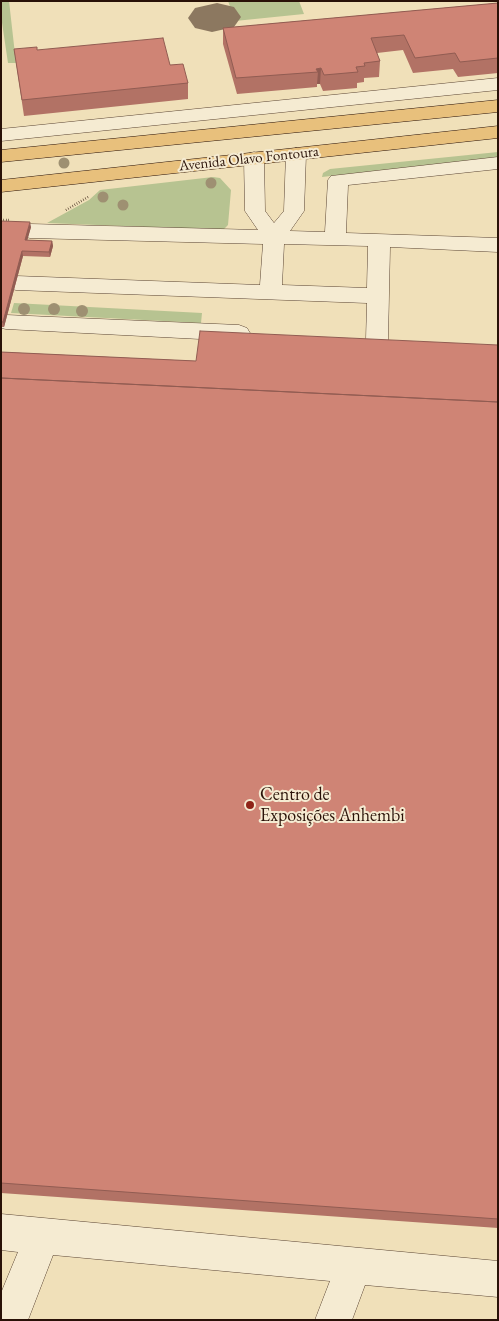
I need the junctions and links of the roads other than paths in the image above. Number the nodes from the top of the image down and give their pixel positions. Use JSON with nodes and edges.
{"nodes":[{"id":1,"x":498,"y":84,"type":"edge"},
{"id":2,"x":498,"y":106,"type":"edge"},
{"id":3,"x":498,"y":132,"type":"edge"},
{"id":4,"x":1,"y":135,"type":"edge"},
{"id":5,"x":205,"y":135,"type":"junction"},
{"id":6,"x":132,"y":143,"type":"junction"},
{"id":7,"x":296,"y":154,"type":"junction"},
{"id":8,"x":1,"y":156,"type":"edge"},
{"id":9,"x":254,"y":158,"type":"junction"},
{"id":10,"x":204,"y":163,"type":"junction"},
{"id":11,"x":498,"y":163,"type":"edge"},
{"id":12,"x":121,"y":173,"type":"junction"},
{"id":13,"x":1,"y":186,"type":"edge"},
{"id":14,"x":30,"y":231,"type":"edge"},
{"id":15,"x":274,"y":238,"type":"junction"},
{"id":16,"x":335,"y":239,"type":"junction"},
{"id":17,"x":379,"y":240,"type":"junction"},
{"id":18,"x":498,"y":245,"type":"edge"},
{"id":19,"x":16,"y":283,"type":"edge"},
{"id":20,"x":271,"y":293,"type":"junction"},
{"id":21,"x":377,"y":296,"type":"junction"},
{"id":22,"x":6,"y":322,"type":"edge"},
{"id":23,"x":260,"y":334,"type":"edge"},
{"id":24,"x":376,"y":340,"type":"edge"},
{"id":25,"x":1,"y":1232,"type":"edge"},
{"id":26,"x":42,"y":1236,"type":"junction"},
{"id":27,"x":354,"y":1266,"type":"junction"},
{"id":28,"x":498,"y":1279,"type":"edge"},
{"id":29,"x":8,"y":1320,"type":"edge"},
{"id":30,"x":333,"y":1320,"type":"edge"}],
"edges":[{"from":1,"to":4,"type":"lane"},
{"from":2,"to":5,"type":"main road","name":"Avenida Olavo Fontoura"},
{"from":3,"to":7,"type":"main road","name":"Avenida Olavo Fontoura"},
{"from":5,"to":6,"type":"main road","name":"Avenida Olavo Fontoura"},
{"from":5,"to":10,"type":"main road"},
{"from":6,"to":8,"type":"main road","name":"Avenida Olavo Fontoura"},
{"from":6,"to":12,"type":"main road"},
{"from":7,"to":9,"type":"main road","name":"Avenida Olavo Fontoura"},
{"from":7,"to":15,"type":"lane"},
{"from":9,"to":10,"type":"main road","name":"Avenida Olavo Fontoura"},
{"from":9,"to":15,"type":"lane"},
{"from":10,"to":12,"type":"main road","name":"Avenida Olavo Fontoura"},
{"from":11,"to":16,"type":"lane"},
{"from":12,"to":13,"type":"main road","name":"Avenida Olavo Fontoura"},
{"from":14,"to":15,"type":"lane"},
{"from":15,"to":16,"type":"lane"},
{"from":15,"to":20,"type":"lane"},
{"from":16,"to":17,"type":"lane"},
{"from":17,"to":18,"type":"lane"},
{"from":17,"to":21,"type":"lane"},
{"from":19,"to":20,"type":"lane"},
{"from":20,"to":21,"type":"lane"},
{"from":21,"to":24,"type":"lane"},
{"from":22,"to":23,"type":"lane"},
{"from":25,"to":26,"type":"lane"},
{"from":26,"to":27,"type":"lane"},
{"from":26,"to":29,"type":"lane"},
{"from":27,"to":28,"type":"lane"},
{"from":27,"to":30,"type":"lane"}]}
